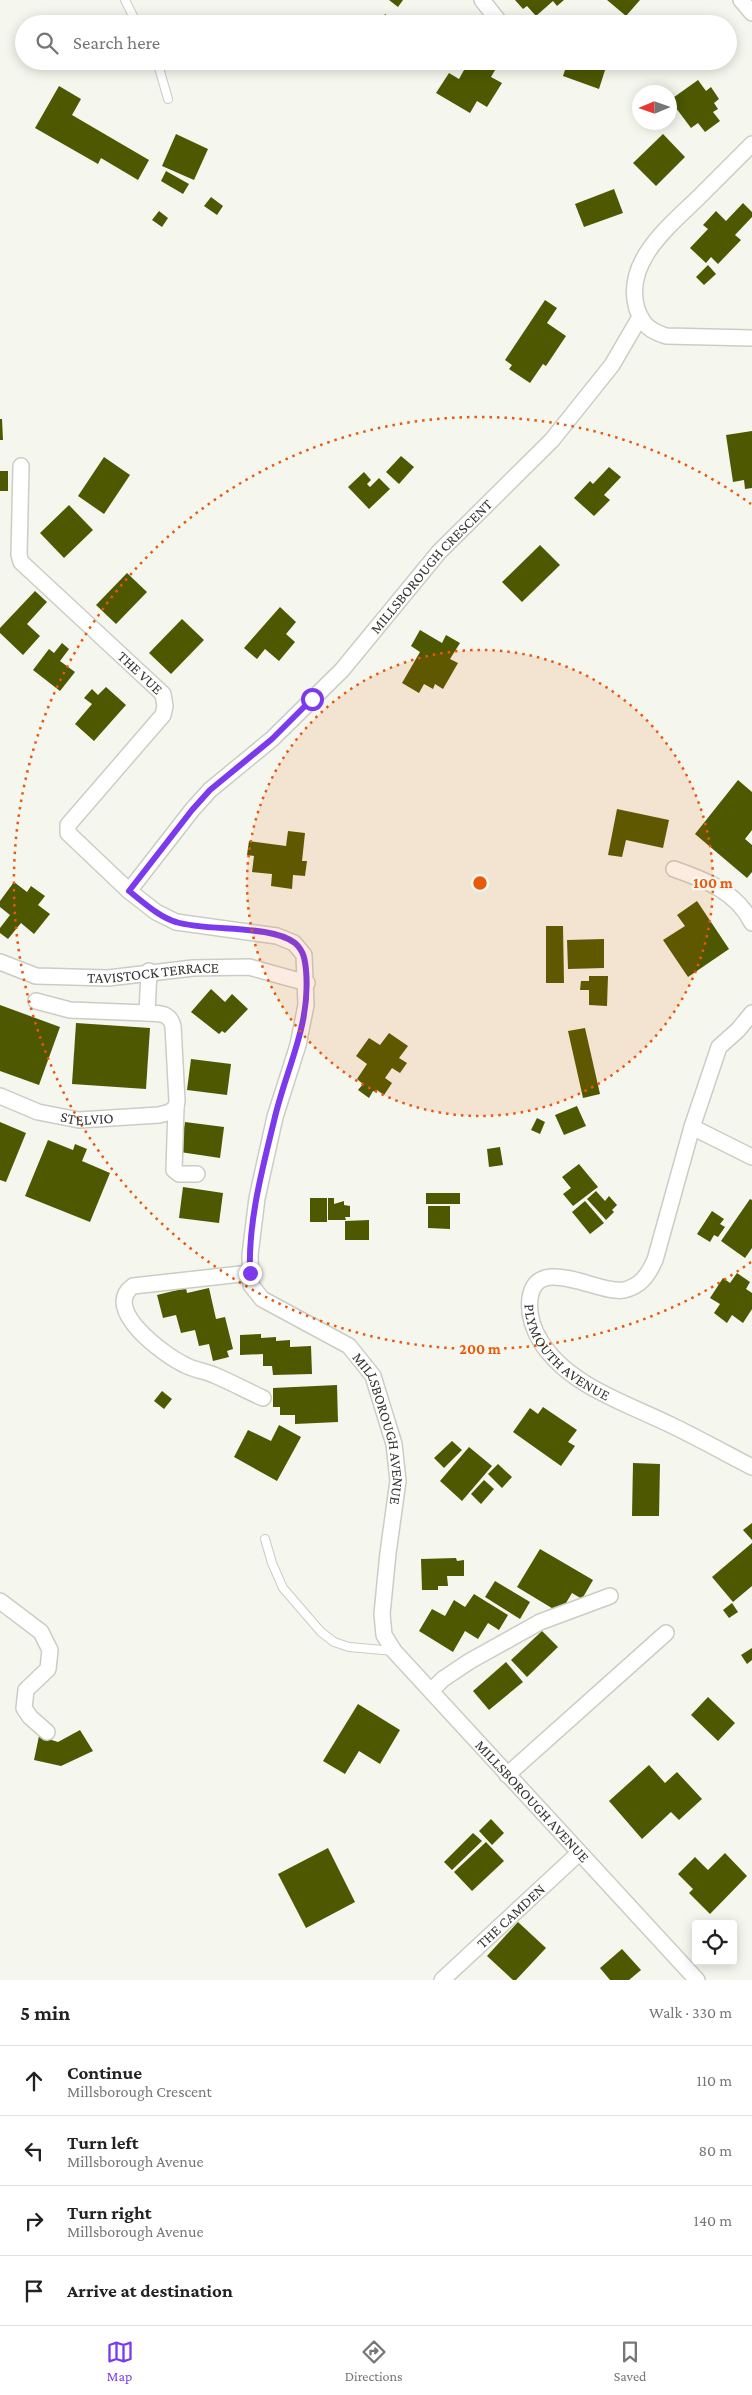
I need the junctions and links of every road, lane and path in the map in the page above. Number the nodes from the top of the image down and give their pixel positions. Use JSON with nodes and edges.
{"nodes":[{"id":1,"x":125,"y":0,"type":"edge"},
{"id":2,"x":482,"y":0,"type":"edge"},
{"id":3,"x":740,"y":0,"type":"edge"},
{"id":4,"x":752,"y":13,"type":"edge"},
{"id":5,"x":132,"y":15,"type":"edge"},
{"id":6,"x":494,"y":15,"type":"edge"},
{"id":7,"x":160,"y":70,"type":"edge"},
{"id":8,"x":168,"y":99,"type":"dead end"},
{"id":9,"x":752,"y":144,"type":"edge"},
{"id":10,"x":640,"y":318,"type":"junction"},
{"id":11,"x":752,"y":338,"type":"edge"},
{"id":12,"x":21,"y":466,"type":"dead end"},
{"id":13,"x":674,"y":869,"type":"dead end"},
{"id":14,"x":129,"y":891,"type":"junction"},
{"id":15,"x":752,"y":923,"type":"edge"},
{"id":16,"x":0,"y":962,"type":"edge"},
{"id":17,"x":149,"y":972,"type":"junction"},
{"id":18,"x":307,"y":983,"type":"junction"},
{"id":19,"x":36,"y":1001,"type":"dead end"},
{"id":20,"x":148,"y":1013,"type":"junction"},
{"id":21,"x":752,"y":1013,"type":"edge"},
{"id":22,"x":0,"y":1096,"type":"edge"},
{"id":23,"x":176,"y":1107,"type":"junction"},
{"id":24,"x":692,"y":1127,"type":"junction"},
{"id":25,"x":752,"y":1157,"type":"edge"},
{"id":26,"x":197,"y":1174,"type":"dead end"},
{"id":27,"x":250,"y":1273,"type":"junction"},
{"id":28,"x":263,"y":1398,"type":"dead end"},
{"id":29,"x":752,"y":1466,"type":"edge"},
{"id":30,"x":265,"y":1539,"type":"dead end"},
{"id":31,"x":610,"y":1596,"type":"dead end"},
{"id":32,"x":0,"y":1601,"type":"edge"},
{"id":33,"x":666,"y":1633,"type":"dead end"},
{"id":34,"x":394,"y":1651,"type":"junction"},
{"id":35,"x":431,"y":1692,"type":"junction"},
{"id":36,"x":47,"y":1732,"type":"dead end"},
{"id":37,"x":507,"y":1775,"type":"junction"},
{"id":38,"x":579,"y":1853,"type":"junction"},
{"id":39,"x":687,"y":1977,"type":"edge"},
{"id":40,"x":442,"y":1980,"type":"edge"}],
"edges":[{"from":1,"to":5,"type":"lane"},
{"from":2,"to":6,"type":"street"},
{"from":3,"to":4,"type":"street"},
{"from":7,"to":8,"type":"lane"},
{"from":9,"to":10,"type":"street"},
{"from":10,"to":11,"type":"street"},
{"from":10,"to":14,"type":"street","name":"MILLSBOROUGH CRESCENT"},
{"from":12,"to":14,"type":"street","name":"THE VUE"},
{"from":13,"to":15,"type":"street"},
{"from":14,"to":18,"type":"street","name":"MILLSBOROUGH AVENUE"},
{"from":16,"to":17,"type":"street","name":"TAVISTOCK TERRACE"},
{"from":17,"to":18,"type":"street","name":"TAVISTOCK TERRACE"},
{"from":17,"to":20,"type":"street"},
{"from":18,"to":27,"type":"street","name":"MILLSBOROUGH AVENUE"},
{"from":19,"to":20,"type":"street"},
{"from":20,"to":23,"type":"street"},
{"from":21,"to":24,"type":"street","name":"PLYMOUTH AVENUE"},
{"from":22,"to":23,"type":"street","name":"STELVIO"},
{"from":23,"to":26,"type":"street"},
{"from":24,"to":25,"type":"street"},
{"from":24,"to":29,"type":"street","name":"PLYMOUTH AVENUE"},
{"from":27,"to":28,"type":"street"},
{"from":27,"to":34,"type":"street","name":"MILLSBOROUGH AVENUE"},
{"from":30,"to":34,"type":"lane"},
{"from":31,"to":35,"type":"street"},
{"from":32,"to":36,"type":"street"},
{"from":33,"to":37,"type":"street"},
{"from":34,"to":35,"type":"street","name":"MILLSBOROUGH AVENUE"},
{"from":35,"to":37,"type":"street","name":"MILLSBOROUGH AVENUE"},
{"from":37,"to":38,"type":"street","name":"MILLSBOROUGH AVENUE"},
{"from":38,"to":39,"type":"street","name":"MILLSBOROUGH AVENUE"},
{"from":38,"to":40,"type":"street","name":"THE CAMDEN"}]}
